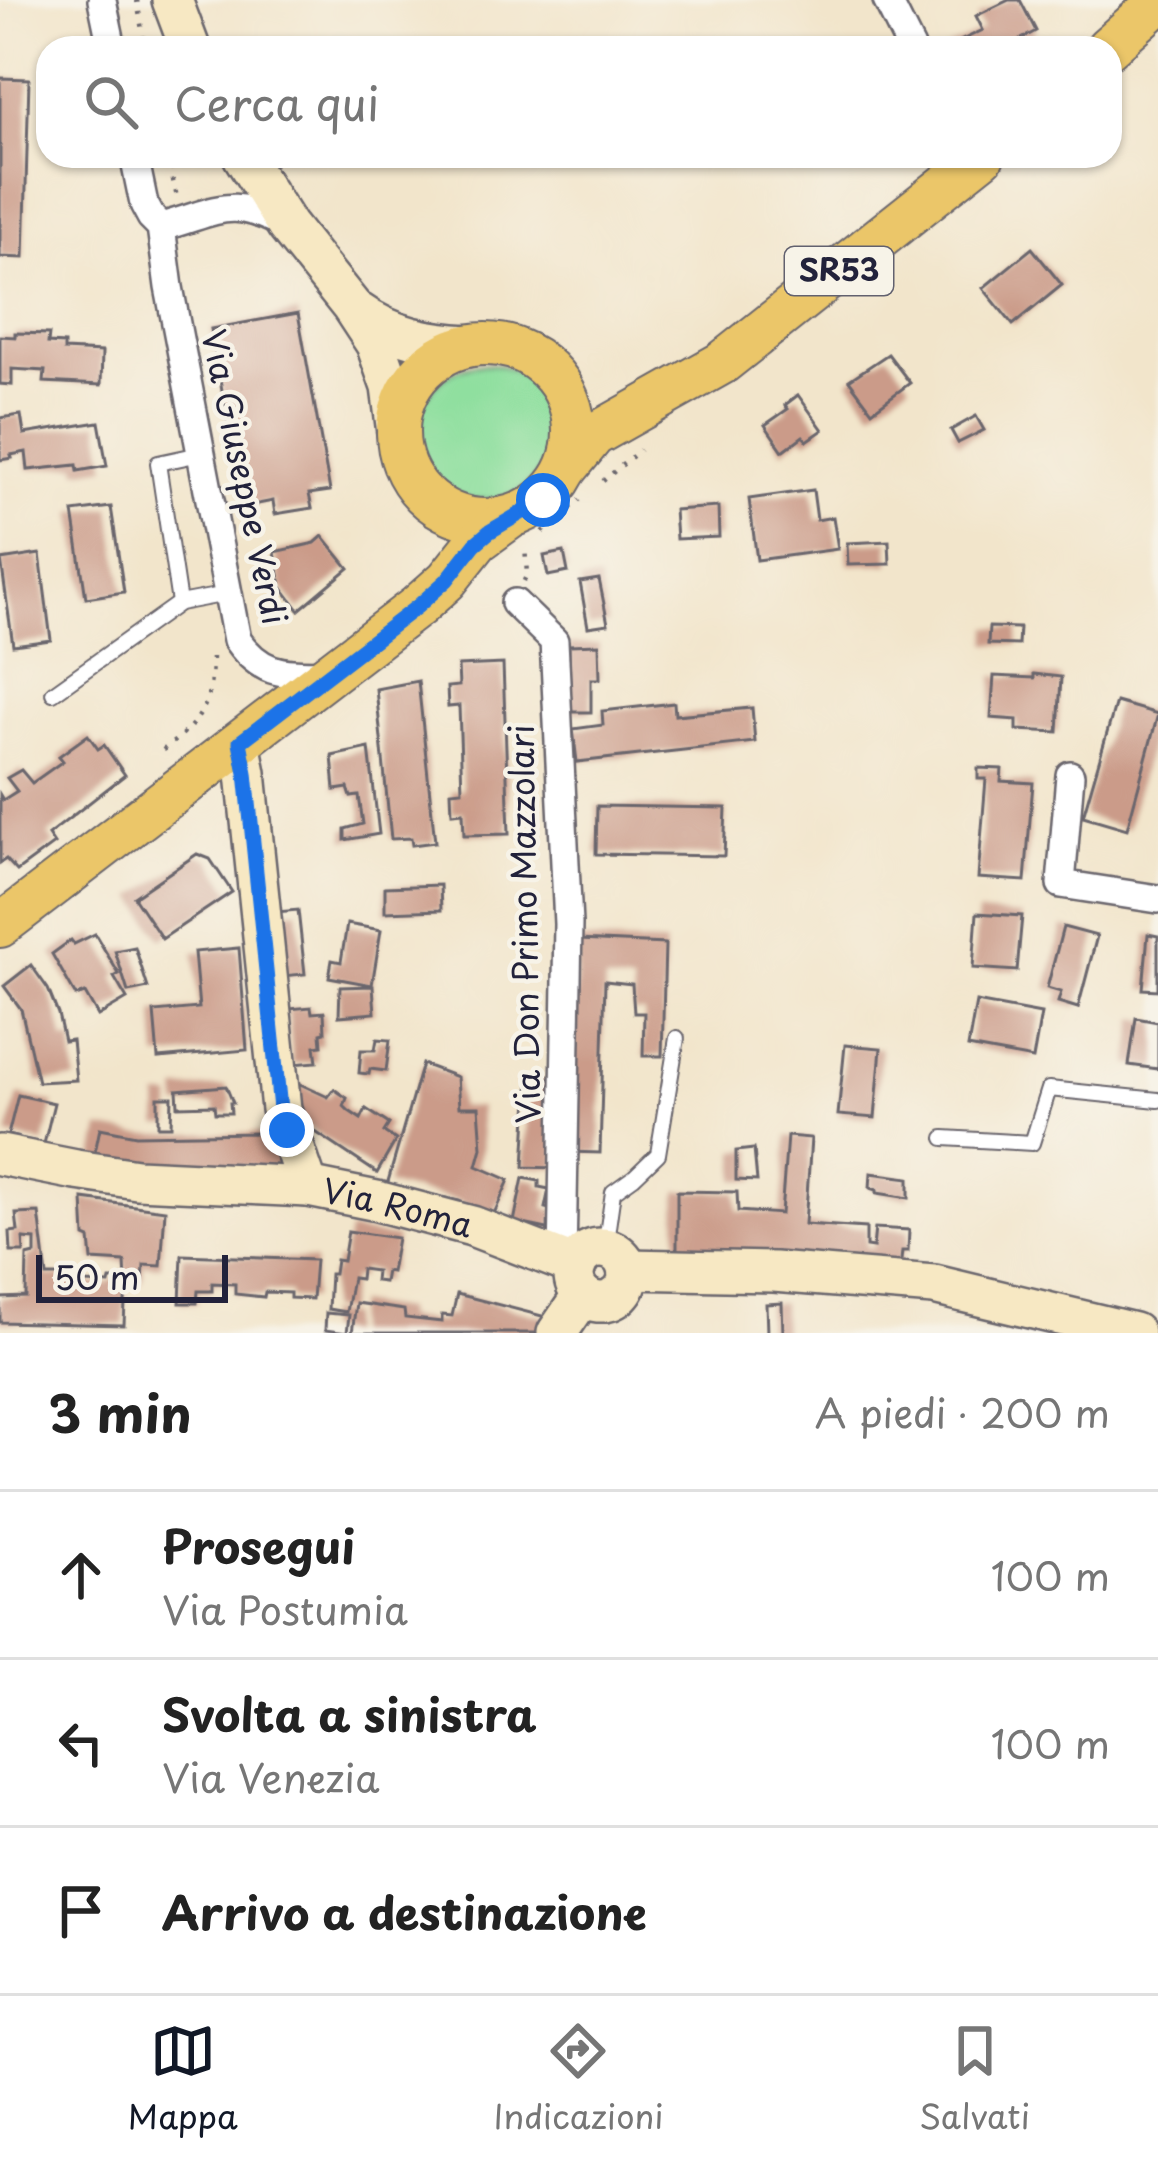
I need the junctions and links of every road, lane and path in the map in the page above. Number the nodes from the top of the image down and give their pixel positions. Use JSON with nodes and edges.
{"nodes":[{"id":1,"x":103,"y":0,"type":"edge"},
{"id":2,"x":137,"y":0,"type":"edge"},
{"id":3,"x":172,"y":0,"type":"edge"},
{"id":4,"x":887,"y":0,"type":"edge"},
{"id":5,"x":1158,"y":3,"type":"edge"},
{"id":6,"x":110,"y":36,"type":"edge"},
{"id":7,"x":143,"y":36,"type":"edge"},
{"id":8,"x":186,"y":36,"type":"edge"},
{"id":9,"x":904,"y":36,"type":"edge"},
{"id":10,"x":1121,"y":36,"type":"edge"},
{"id":11,"x":136,"y":168,"type":"edge"},
{"id":12,"x":168,"y":168,"type":"edge"},
{"id":13,"x":251,"y":168,"type":"edge"},
{"id":14,"x":963,"y":168,"type":"edge"},
{"id":15,"x":170,"y":217,"type":"junction"},
{"id":16,"x":287,"y":226,"type":"junction"},
{"id":17,"x":351,"y":307,"type":"junction"},
{"id":18,"x":472,"y":345,"type":"junction"},
{"id":19,"x":552,"y":373,"type":"junction"},
{"id":20,"x":691,"y":382,"type":"junction"},
{"id":21,"x":397,"y":433,"type":"junction"},
{"id":22,"x":641,"y":449,"type":"dead end"},
{"id":23,"x":200,"y":454,"type":"junction"},
{"id":24,"x":567,"y":468,"type":"junction"},
{"id":25,"x":414,"y":484,"type":"junction"},
{"id":26,"x":526,"y":525,"type":"junction"},
{"id":27,"x":510,"y":560,"type":"dead end"},
{"id":28,"x":227,"y":594,"type":"junction"},
{"id":29,"x":424,"y":600,"type":"junction"},
{"id":30,"x":179,"y":603,"type":"junction"},
{"id":31,"x":515,"y":604,"type":"joint"},
{"id":32,"x":328,"y":674,"type":"junction"},
{"id":33,"x":53,"y":693,"type":"dead end"},
{"id":34,"x":240,"y":742,"type":"junction"},
{"id":35,"x":1070,"y":775,"type":"dead end"},
{"id":36,"x":1158,"y":899,"type":"edge"},
{"id":37,"x":0,"y":926,"type":"edge"},
{"id":38,"x":677,"y":1038,"type":"dead end"},
{"id":39,"x":1158,"y":1100,"type":"edge"},
{"id":40,"x":944,"y":1138,"type":"dead end"},
{"id":41,"x":0,"y":1155,"type":"edge"},
{"id":42,"x":308,"y":1186,"type":"junction"},
{"id":43,"x":590,"y":1268,"type":"junction"},
{"id":44,"x":557,"y":1333,"type":"edge"},
{"id":45,"x":1134,"y":1333,"type":"edge"}],
"edges":[{"from":1,"to":6,"type":"street"},
{"from":2,"to":7,"type":"path"},
{"from":3,"to":8,"type":"street"},
{"from":4,"to":9,"type":"street"},
{"from":5,"to":10,"type":"main road"},
{"from":11,"to":15,"type":"street","name":"Via Giuseppe Verdi"},
{"from":12,"to":15,"type":"path"},
{"from":13,"to":16,"type":"street"},
{"from":14,"to":20,"type":"main road","number":"SR53"},
{"from":15,"to":16,"type":"street"},
{"from":15,"to":23,"type":"street","name":"Via Giuseppe Verdi"},
{"from":16,"to":17,"type":"street"},
{"from":17,"to":18,"type":"street"},
{"from":17,"to":21,"type":"street"},
{"from":18,"to":19,"type":"main road"},
{"from":18,"to":21,"type":"main road"},
{"from":19,"to":20,"type":"main road"},
{"from":19,"to":24,"type":"main road"},
{"from":20,"to":24,"type":"main road"},
{"from":21,"to":25,"type":"main road"},
{"from":22,"to":26,"type":"path"},
{"from":23,"to":28,"type":"street","name":"Via Giuseppe Verdi"},
{"from":23,"to":30,"type":"lane"},
{"from":24,"to":26,"type":"main road"},
{"from":25,"to":26,"type":"main road"},
{"from":25,"to":29,"type":"main road"},
{"from":26,"to":29,"type":"main road"},
{"from":27,"to":31,"type":"path"},
{"from":28,"to":30,"type":"lane"},
{"from":28,"to":32,"type":"street","name":"Via Giuseppe Verdi"},
{"from":29,"to":32,"type":"main road"},
{"from":30,"to":33,"type":"lane"},
{"from":31,"to":43,"type":"street","name":"Via Don Primo Mazzolari"},
{"from":32,"to":34,"type":"main road"},
{"from":34,"to":37,"type":"main road"},
{"from":34,"to":42,"type":"street"},
{"from":35,"to":36,"type":"street"},
{"from":38,"to":43,"type":"lane"},
{"from":39,"to":40,"type":"lane"},
{"from":41,"to":42,"type":"street","name":"Via Roma"},
{"from":42,"to":43,"type":"street","name":"Via Roma"},
{"from":43,"to":44,"type":"street"},
{"from":43,"to":45,"type":"street","name":"Via Roma"}]}
